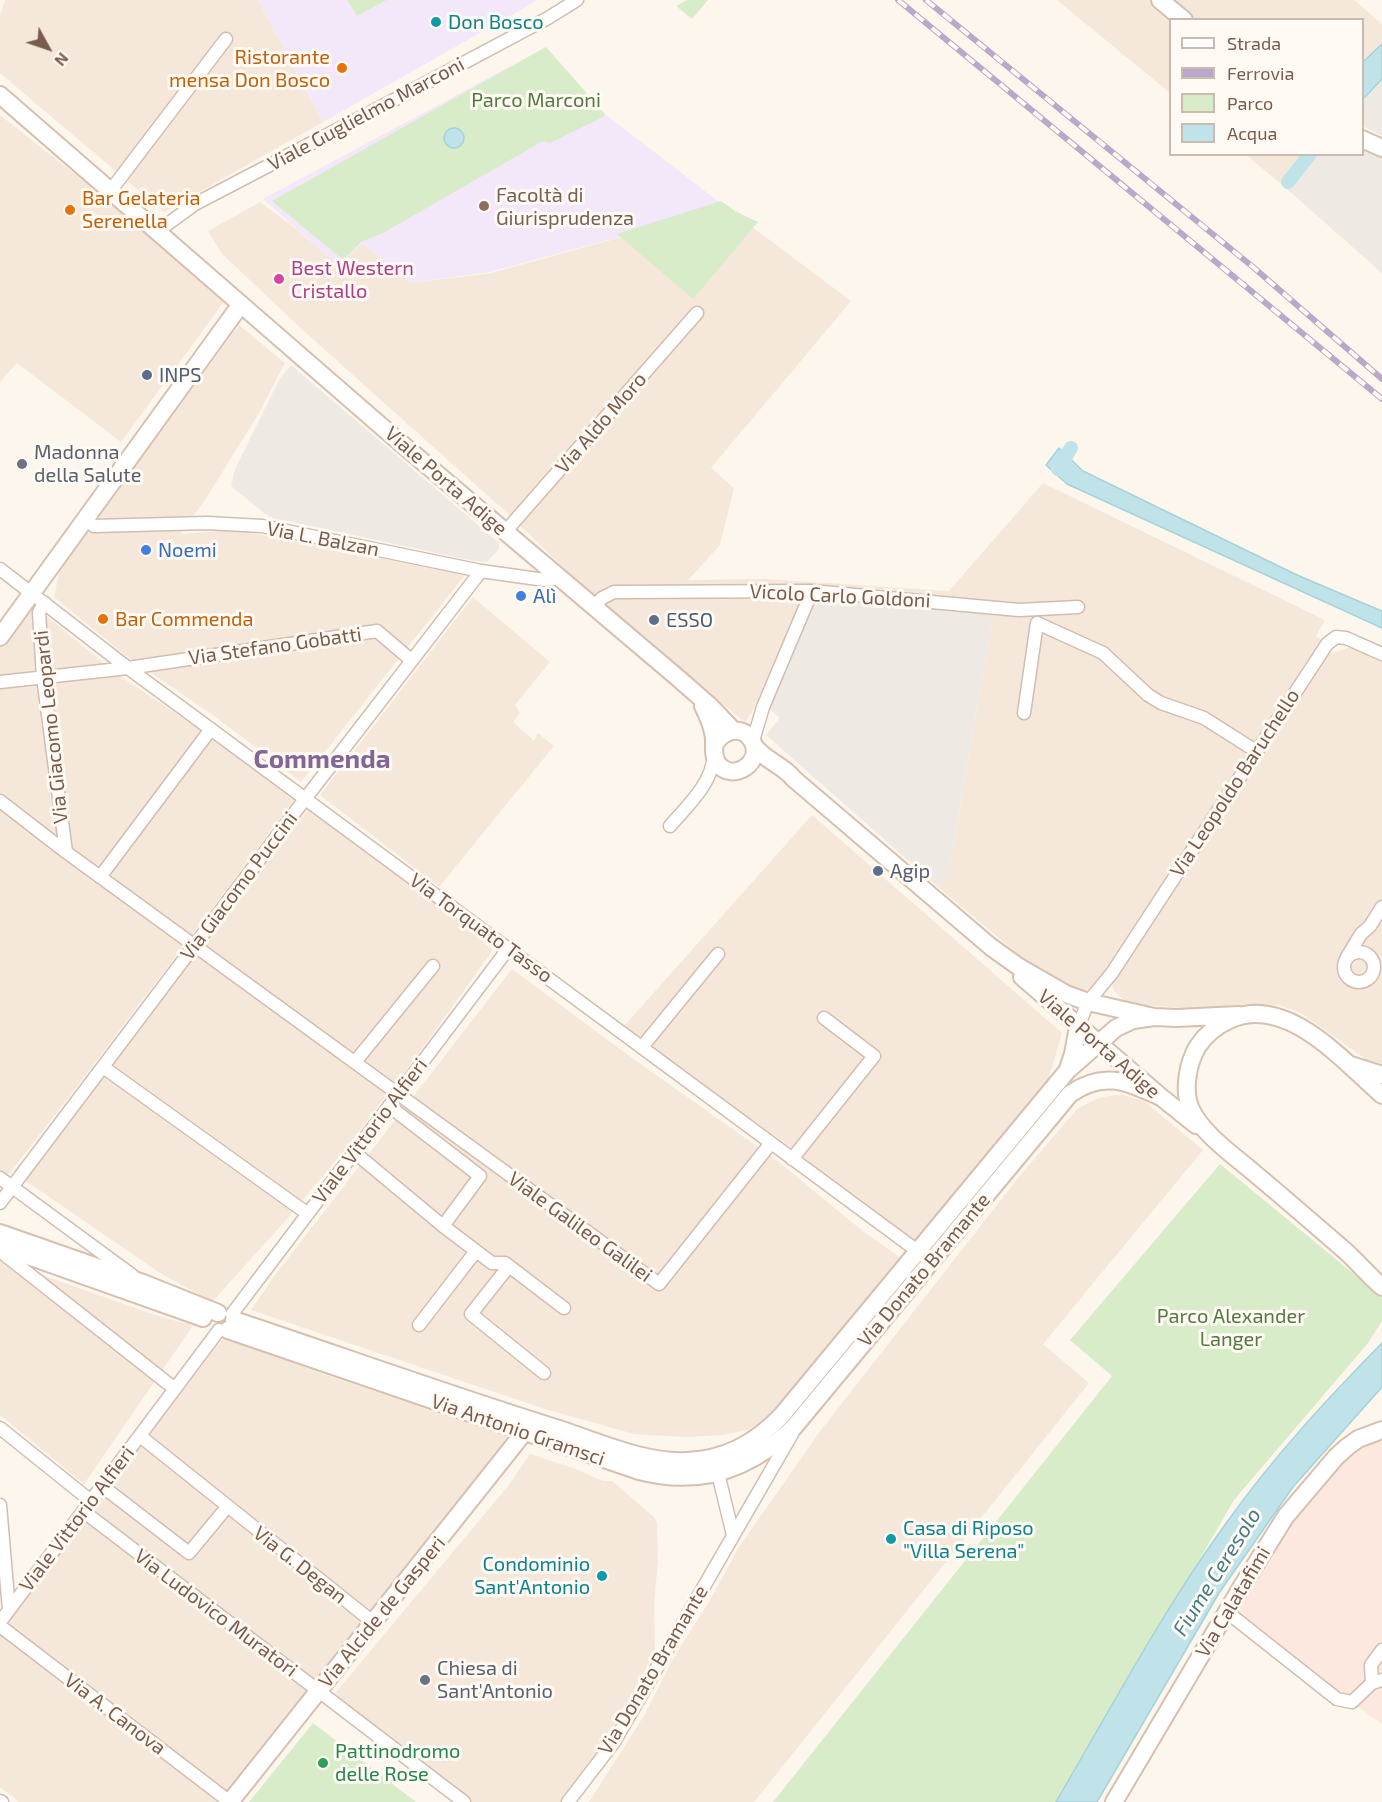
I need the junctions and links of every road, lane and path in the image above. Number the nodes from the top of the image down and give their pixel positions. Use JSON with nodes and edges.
{"nodes":[{"id":1,"x":577,"y":0,"type":"edge"},
{"id":2,"x":1160,"y":0,"type":"edge"},
{"id":3,"x":1182,"y":18,"type":"edge"},
{"id":4,"x":226,"y":39,"type":"dead end"},
{"id":5,"x":0,"y":95,"type":"edge"},
{"id":6,"x":1364,"y":140,"type":"edge"},
{"id":7,"x":1382,"y":148,"type":"edge"},
{"id":8,"x":111,"y":190,"type":"junction"},
{"id":9,"x":158,"y":231,"type":"junction"},
{"id":10,"x":241,"y":304,"type":"junction"},
{"id":11,"x":697,"y":313,"type":"dead end"},
{"id":12,"x":86,"y":520,"type":"junction"},
{"id":13,"x":506,"y":532,"type":"junction"},
{"id":14,"x":0,"y":569,"type":"edge"},
{"id":15,"x":481,"y":571,"type":"junction"},
{"id":16,"x":560,"y":578,"type":"junction"},
{"id":17,"x":38,"y":598,"type":"junction"},
{"id":18,"x":809,"y":598,"type":"dead end"},
{"id":19,"x":594,"y":607,"type":"junction"},
{"id":20,"x":1078,"y":607,"type":"dead end"},
{"id":21,"x":0,"y":637,"type":"edge"},
{"id":22,"x":1382,"y":654,"type":"edge"},
{"id":23,"x":411,"y":660,"type":"junction"},
{"id":24,"x":128,"y":668,"type":"junction"},
{"id":25,"x":43,"y":677,"type":"junction"},
{"id":26,"x":0,"y":682,"type":"edge"},
{"id":27,"x":699,"y":697,"type":"junction"},
{"id":28,"x":1024,"y":713,"type":"dead end"},
{"id":29,"x":759,"y":717,"type":"junction"},
{"id":30,"x":211,"y":729,"type":"junction"},
{"id":31,"x":735,"y":730,"type":"junction"},
{"id":32,"x":754,"y":744,"type":"junction"},
{"id":33,"x":714,"y":749,"type":"junction"},
{"id":34,"x":1256,"y":751,"type":"junction"},
{"id":35,"x":738,"y":770,"type":"junction"},
{"id":36,"x":794,"y":779,"type":"junction"},
{"id":37,"x":703,"y":787,"type":"junction"},
{"id":38,"x":305,"y":799,"type":"junction"},
{"id":39,"x":0,"y":801,"type":"edge"},
{"id":40,"x":670,"y":826,"type":"dead end"},
{"id":41,"x":66,"y":852,"type":"junction"},
{"id":42,"x":100,"y":877,"type":"junction"},
{"id":43,"x":1382,"y":907,"type":"edge"},
{"id":44,"x":1370,"y":926,"type":"junction"},
{"id":45,"x":194,"y":946,"type":"junction"},
{"id":46,"x":991,"y":947,"type":"junction"},
{"id":47,"x":508,"y":949,"type":"junction"},
{"id":48,"x":718,"y":954,"type":"dead end"},
{"id":49,"x":1347,"y":957,"type":"junction"},
{"id":50,"x":1370,"y":957,"type":"junction"},
{"id":51,"x":433,"y":966,"type":"dead end"},
{"id":52,"x":1112,"y":973,"type":"junction"},
{"id":53,"x":1088,"y":1002,"type":"junction"},
{"id":54,"x":1124,"y":1010,"type":"junction"},
{"id":55,"x":1239,"y":1015,"type":"junction"},
{"id":56,"x":1154,"y":1017,"type":"junction"},
{"id":57,"x":824,"y":1018,"type":"dead end"},
{"id":58,"x":1078,"y":1027,"type":"junction"},
{"id":59,"x":1098,"y":1043,"type":"junction"},
{"id":60,"x":642,"y":1047,"type":"junction"},
{"id":61,"x":356,"y":1062,"type":"junction"},
{"id":62,"x":1345,"y":1062,"type":"junction"},
{"id":63,"x":103,"y":1067,"type":"junction"},
{"id":64,"x":1068,"y":1070,"type":"junction"},
{"id":65,"x":1382,"y":1075,"type":"edge"},
{"id":66,"x":399,"y":1094,"type":"junction"},
{"id":67,"x":1382,"y":1095,"type":"edge"},
{"id":68,"x":1161,"y":1098,"type":"junction"},
{"id":69,"x":389,"y":1106,"type":"junction"},
{"id":70,"x":1211,"y":1135,"type":"junction"},
{"id":71,"x":771,"y":1143,"type":"junction"},
{"id":72,"x":354,"y":1152,"type":"junction"},
{"id":73,"x":792,"y":1159,"type":"junction"},
{"id":74,"x":0,"y":1178,"type":"edge"},
{"id":75,"x":12,"y":1187,"type":"junction"},
{"id":76,"x":0,"y":1203,"type":"edge"},
{"id":77,"x":308,"y":1214,"type":"junction"},
{"id":78,"x":443,"y":1226,"type":"junction"},
{"id":79,"x":0,"y":1233,"type":"edge"},
{"id":80,"x":0,"y":1249,"type":"edge"},
{"id":81,"x":476,"y":1251,"type":"junction"},
{"id":82,"x":925,"y":1257,"type":"junction"},
{"id":83,"x":1359,"y":1263,"type":"junction"},
{"id":84,"x":509,"y":1266,"type":"junction"},
{"id":85,"x":1382,"y":1273,"type":"edge"},
{"id":86,"x":143,"y":1283,"type":"junction"},
{"id":87,"x":1382,"y":1287,"type":"edge"},
{"id":88,"x":564,"y":1308,"type":"dead end"},
{"id":89,"x":224,"y":1321,"type":"junction"},
{"id":90,"x":419,"y":1324,"type":"dead end"},
{"id":91,"x":544,"y":1373,"type":"dead end"},
{"id":92,"x":175,"y":1389,"type":"junction"},
{"id":93,"x":782,"y":1415,"type":"joint"},
{"id":94,"x":800,"y":1420,"type":"junction"},
{"id":95,"x":529,"y":1427,"type":"junction"},
{"id":96,"x":0,"y":1428,"type":"edge"},
{"id":97,"x":1382,"y":1430,"type":"edge"},
{"id":98,"x":140,"y":1436,"type":"junction"},
{"id":99,"x":716,"y":1466,"type":"junction"},
{"id":100,"x":102,"y":1486,"type":"junction"},
{"id":101,"x":91,"y":1501,"type":"junction"},
{"id":102,"x":0,"y":1505,"type":"edge"},
{"id":103,"x":227,"y":1507,"type":"junction"},
{"id":104,"x":83,"y":1511,"type":"junction"},
{"id":105,"x":733,"y":1535,"type":"junction"},
{"id":106,"x":9,"y":1610,"type":"junction"},
{"id":107,"x":1227,"y":1612,"type":"junction"},
{"id":108,"x":374,"y":1623,"type":"junction"},
{"id":109,"x":0,"y":1624,"type":"edge"},
{"id":110,"x":1382,"y":1650,"type":"edge"},
{"id":111,"x":1377,"y":1681,"type":"edge"},
{"id":112,"x":318,"y":1691,"type":"junction"},
{"id":113,"x":230,"y":1802,"type":"edge"},
{"id":114,"x":464,"y":1802,"type":"edge"},
{"id":115,"x":568,"y":1802,"type":"edge"},
{"id":116,"x":1114,"y":1802,"type":"edge"}],
"edges":[{"from":1,"to":9,"type":"street","name":"Viale Guglielmo Marconi"},
{"from":2,"to":3,"type":"street"},
{"from":4,"to":8,"type":"street"},
{"from":5,"to":8,"type":"street","name":"Viale Porta Adige"},
{"from":6,"to":7,"type":"street"},
{"from":8,"to":9,"type":"street","name":"Viale Porta Adige"},
{"from":9,"to":10,"type":"street","name":"Viale Porta Adige"},
{"from":10,"to":12,"type":"street"},
{"from":10,"to":13,"type":"street","name":"Viale Porta Adige"},
{"from":11,"to":13,"type":"street","name":"Via Aldo Moro"},
{"from":12,"to":15,"type":"street","name":"Via L. Balzan"},
{"from":12,"to":17,"type":"street"},
{"from":13,"to":16,"type":"street","name":"Viale Porta Adige"},
{"from":14,"to":17,"type":"street","name":"Via Torquato Tasso"},
{"from":15,"to":16,"type":"street","name":"Via L. Balzan"},
{"from":15,"to":23,"type":"street","name":"Via Giacomo Puccini"},
{"from":16,"to":19,"type":"street","name":"Viale Porta Adige"},
{"from":17,"to":21,"type":"street"},
{"from":17,"to":24,"type":"street","name":"Via Torquato Tasso"},
{"from":17,"to":25,"type":"street","name":"Via Giacomo Leopardi"},
{"from":18,"to":29,"type":"street"},
{"from":19,"to":20,"type":"street","name":"Vicolo Carlo Goldoni"},
{"from":19,"to":27,"type":"street","name":"Viale Porta Adige"},
{"from":22,"to":34,"type":"street","name":"Via Leopoldo Baruchello"},
{"from":23,"to":24,"type":"street","name":"Via Stefano Gobatti"},
{"from":23,"to":38,"type":"street","name":"Via Giacomo Puccini"},
{"from":24,"to":25,"type":"street","name":"Via Stefano Gobatti"},
{"from":24,"to":30,"type":"street","name":"Via Torquato Tasso"},
{"from":25,"to":26,"type":"street","name":"Via Stefano Gobatti"},
{"from":25,"to":41,"type":"street","name":"Via Giacomo Leopardi"},
{"from":27,"to":31,"type":"street","name":"Viale Porta Adige"},
{"from":27,"to":33,"type":"street","name":"Viale Porta Adige"},
{"from":28,"to":34,"type":"street"},
{"from":29,"to":31,"type":"street"},
{"from":29,"to":32,"type":"street"},
{"from":30,"to":38,"type":"street","name":"Via Torquato Tasso"},
{"from":30,"to":42,"type":"street"},
{"from":31,"to":32,"type":"street","name":"Viale Porta Adige"},
{"from":31,"to":33,"type":"street"},
{"from":32,"to":35,"type":"street"},
{"from":32,"to":36,"type":"street","name":"Viale Porta Adige"},
{"from":33,"to":35,"type":"street"},
{"from":33,"to":37,"type":"street"},
{"from":34,"to":52,"type":"street","name":"Via Leopoldo Baruchello"},
{"from":35,"to":36,"type":"street","name":"Viale Porta Adige"},
{"from":35,"to":37,"type":"street"},
{"from":36,"to":46,"type":"street","name":"Viale Porta Adige"},
{"from":37,"to":40,"type":"street"},
{"from":38,"to":45,"type":"street","name":"Via Giacomo Puccini"},
{"from":38,"to":47,"type":"street","name":"Via Torquato Tasso"},
{"from":39,"to":41,"type":"street","name":"Viale Galileo Galilei"},
{"from":41,"to":42,"type":"street","name":"Viale Galileo Galilei"},
{"from":42,"to":45,"type":"street","name":"Viale Galileo Galilei"},
{"from":43,"to":44,"type":"street"},
{"from":44,"to":49,"type":"street"},
{"from":44,"to":50,"type":"street"},
{"from":45,"to":61,"type":"street","name":"Viale Galileo Galilei"},
{"from":45,"to":63,"type":"street","name":"Via Giacomo Puccini"},
{"from":46,"to":53,"type":"street","name":"Viale Porta Adige"},
{"from":46,"to":58,"type":"street","name":"Viale Porta Adige"},
{"from":47,"to":60,"type":"street","name":"Via Torquato Tasso"},
{"from":47,"to":66,"type":"street","name":"Viale Vittorio Alfieri"},
{"from":48,"to":60,"type":"street"},
{"from":49,"to":50,"type":"street"},
{"from":49,"to":50,"type":"street"},
{"from":51,"to":61,"type":"street"},
{"from":52,"to":53,"type":"street","name":"Via Leopoldo Baruchello"},
{"from":52,"to":54,"type":"street"},
{"from":53,"to":54,"type":"street","name":"Viale Porta Adige"},
{"from":53,"to":58,"type":"street","name":"Via Leopoldo Baruchello"},
{"from":54,"to":56,"type":"street","name":"Viale Porta Adige"},
{"from":55,"to":56,"type":"street","name":"Viale Porta Adige"},
{"from":55,"to":62,"type":"street","name":"Viale Porta Adige"},
{"from":55,"to":70,"type":"street","name":"Viale Porta Adige"},
{"from":56,"to":59,"type":"street","name":"Via Donato Bramante"},
{"from":57,"to":73,"type":"street"},
{"from":58,"to":59,"type":"street","name":"Viale Porta Adige"},
{"from":58,"to":64,"type":"street"},
{"from":59,"to":64,"type":"street","name":"Via Donato Bramante"},
{"from":59,"to":68,"type":"street","name":"Viale Porta Adige"},
{"from":60,"to":71,"type":"street","name":"Via Torquato Tasso"},
{"from":61,"to":66,"type":"street","name":"Viale Galileo Galilei"},
{"from":62,"to":65,"type":"street"},
{"from":62,"to":67,"type":"street","name":"Viale Porta Adige"},
{"from":63,"to":75,"type":"street","name":"Via Giacomo Puccini"},
{"from":63,"to":77,"type":"street"},
{"from":64,"to":82,"type":"street","name":"Via Donato Bramante"},
{"from":66,"to":69,"type":"street","name":"Viale Vittorio Alfieri"},
{"from":66,"to":71,"type":"street","name":"Viale Galileo Galilei"},
{"from":68,"to":70,"type":"street","name":"Viale Porta Adige"},
{"from":68,"to":82,"type":"street","name":"Via Donato Bramante"},
{"from":69,"to":72,"type":"street","name":"Viale Vittorio Alfieri"},
{"from":69,"to":78,"type":"street"},
{"from":70,"to":83,"type":"street","name":"Viale Porta Adige"},
{"from":71,"to":73,"type":"street","name":"Via Torquato Tasso"},
{"from":72,"to":77,"type":"street","name":"Viale Vittorio Alfieri"},
{"from":72,"to":78,"type":"street"},
{"from":73,"to":82,"type":"street","name":"Via Torquato Tasso"},
{"from":74,"to":75,"type":"street"},
{"from":75,"to":76,"type":"street","name":"Via Giacomo Puccini"},
{"from":75,"to":86,"type":"street"},
{"from":77,"to":89,"type":"street","name":"Viale Vittorio Alfieri"},
{"from":78,"to":81,"type":"street"},
{"from":79,"to":86,"type":"street","name":"Via Antonio Gramsci"},
{"from":80,"to":89,"type":"street","name":"Via Antonio Gramsci"},
{"from":80,"to":92,"type":"street"},
{"from":81,"to":84,"type":"street"},
{"from":81,"to":90,"type":"street"},
{"from":82,"to":93,"type":"street","name":"Via Donato Bramante"},
{"from":82,"to":94,"type":"street","name":"Via Donato Bramante"},
{"from":83,"to":85,"type":"street","name":"Viale Porta Adige"},
{"from":83,"to":87,"type":"street","name":"Viale Porta Adige"},
{"from":84,"to":88,"type":"street"},
{"from":84,"to":91,"type":"street"},
{"from":86,"to":89,"type":"street","name":"Via Antonio Gramsci"},
{"from":89,"to":92,"type":"street","name":"Viale Vittorio Alfieri"},
{"from":89,"to":95,"type":"street","name":"Via Antonio Gramsci"},
{"from":92,"to":98,"type":"street","name":"Viale Vittorio Alfieri"},
{"from":93,"to":99,"type":"street","name":"Via Antonio Gramsci"},
{"from":94,"to":99,"type":"street","name":"Via Antonio Gramsci"},
{"from":94,"to":105,"type":"street","name":"Via Donato Bramante"},
{"from":95,"to":99,"type":"street","name":"Via Antonio Gramsci"},
{"from":95,"to":108,"type":"street","name":"Via Alcide de Gasperi"},
{"from":96,"to":101,"type":"street"},
{"from":97,"to":107,"type":"street","name":"Via Calatafimi"},
{"from":98,"to":100,"type":"street","name":"Viale Vittorio Alfieri"},
{"from":98,"to":103,"type":"street","name":"Via G. Degan"},
{"from":99,"to":105,"type":"street"},
{"from":100,"to":101,"type":"street","name":"Viale Vittorio Alfieri"},
{"from":100,"to":103,"type":"street"},
{"from":101,"to":104,"type":"street","name":"Viale Vittorio Alfieri"},
{"from":102,"to":106,"type":"street"},
{"from":103,"to":108,"type":"street","name":"Via G. Degan"},
{"from":104,"to":106,"type":"street","name":"Viale Vittorio Alfieri"},
{"from":104,"to":112,"type":"street","name":"Via Ludovico Muratori"},
{"from":105,"to":115,"type":"street","name":"Via Donato Bramante"},
{"from":106,"to":109,"type":"street","name":"Viale Vittorio Alfieri"},
{"from":107,"to":111,"type":"street"},
{"from":107,"to":116,"type":"street","name":"Via Calatafimi"},
{"from":108,"to":112,"type":"street","name":"Via Alcide de Gasperi"},
{"from":109,"to":113,"type":"street","name":"Via A. Canova"},
{"from":110,"to":111,"type":"street"},
{"from":112,"to":113,"type":"street","name":"Via Alcide de Gasperi"},
{"from":112,"to":114,"type":"street","name":"Via Ludovico Muratori"}]}
